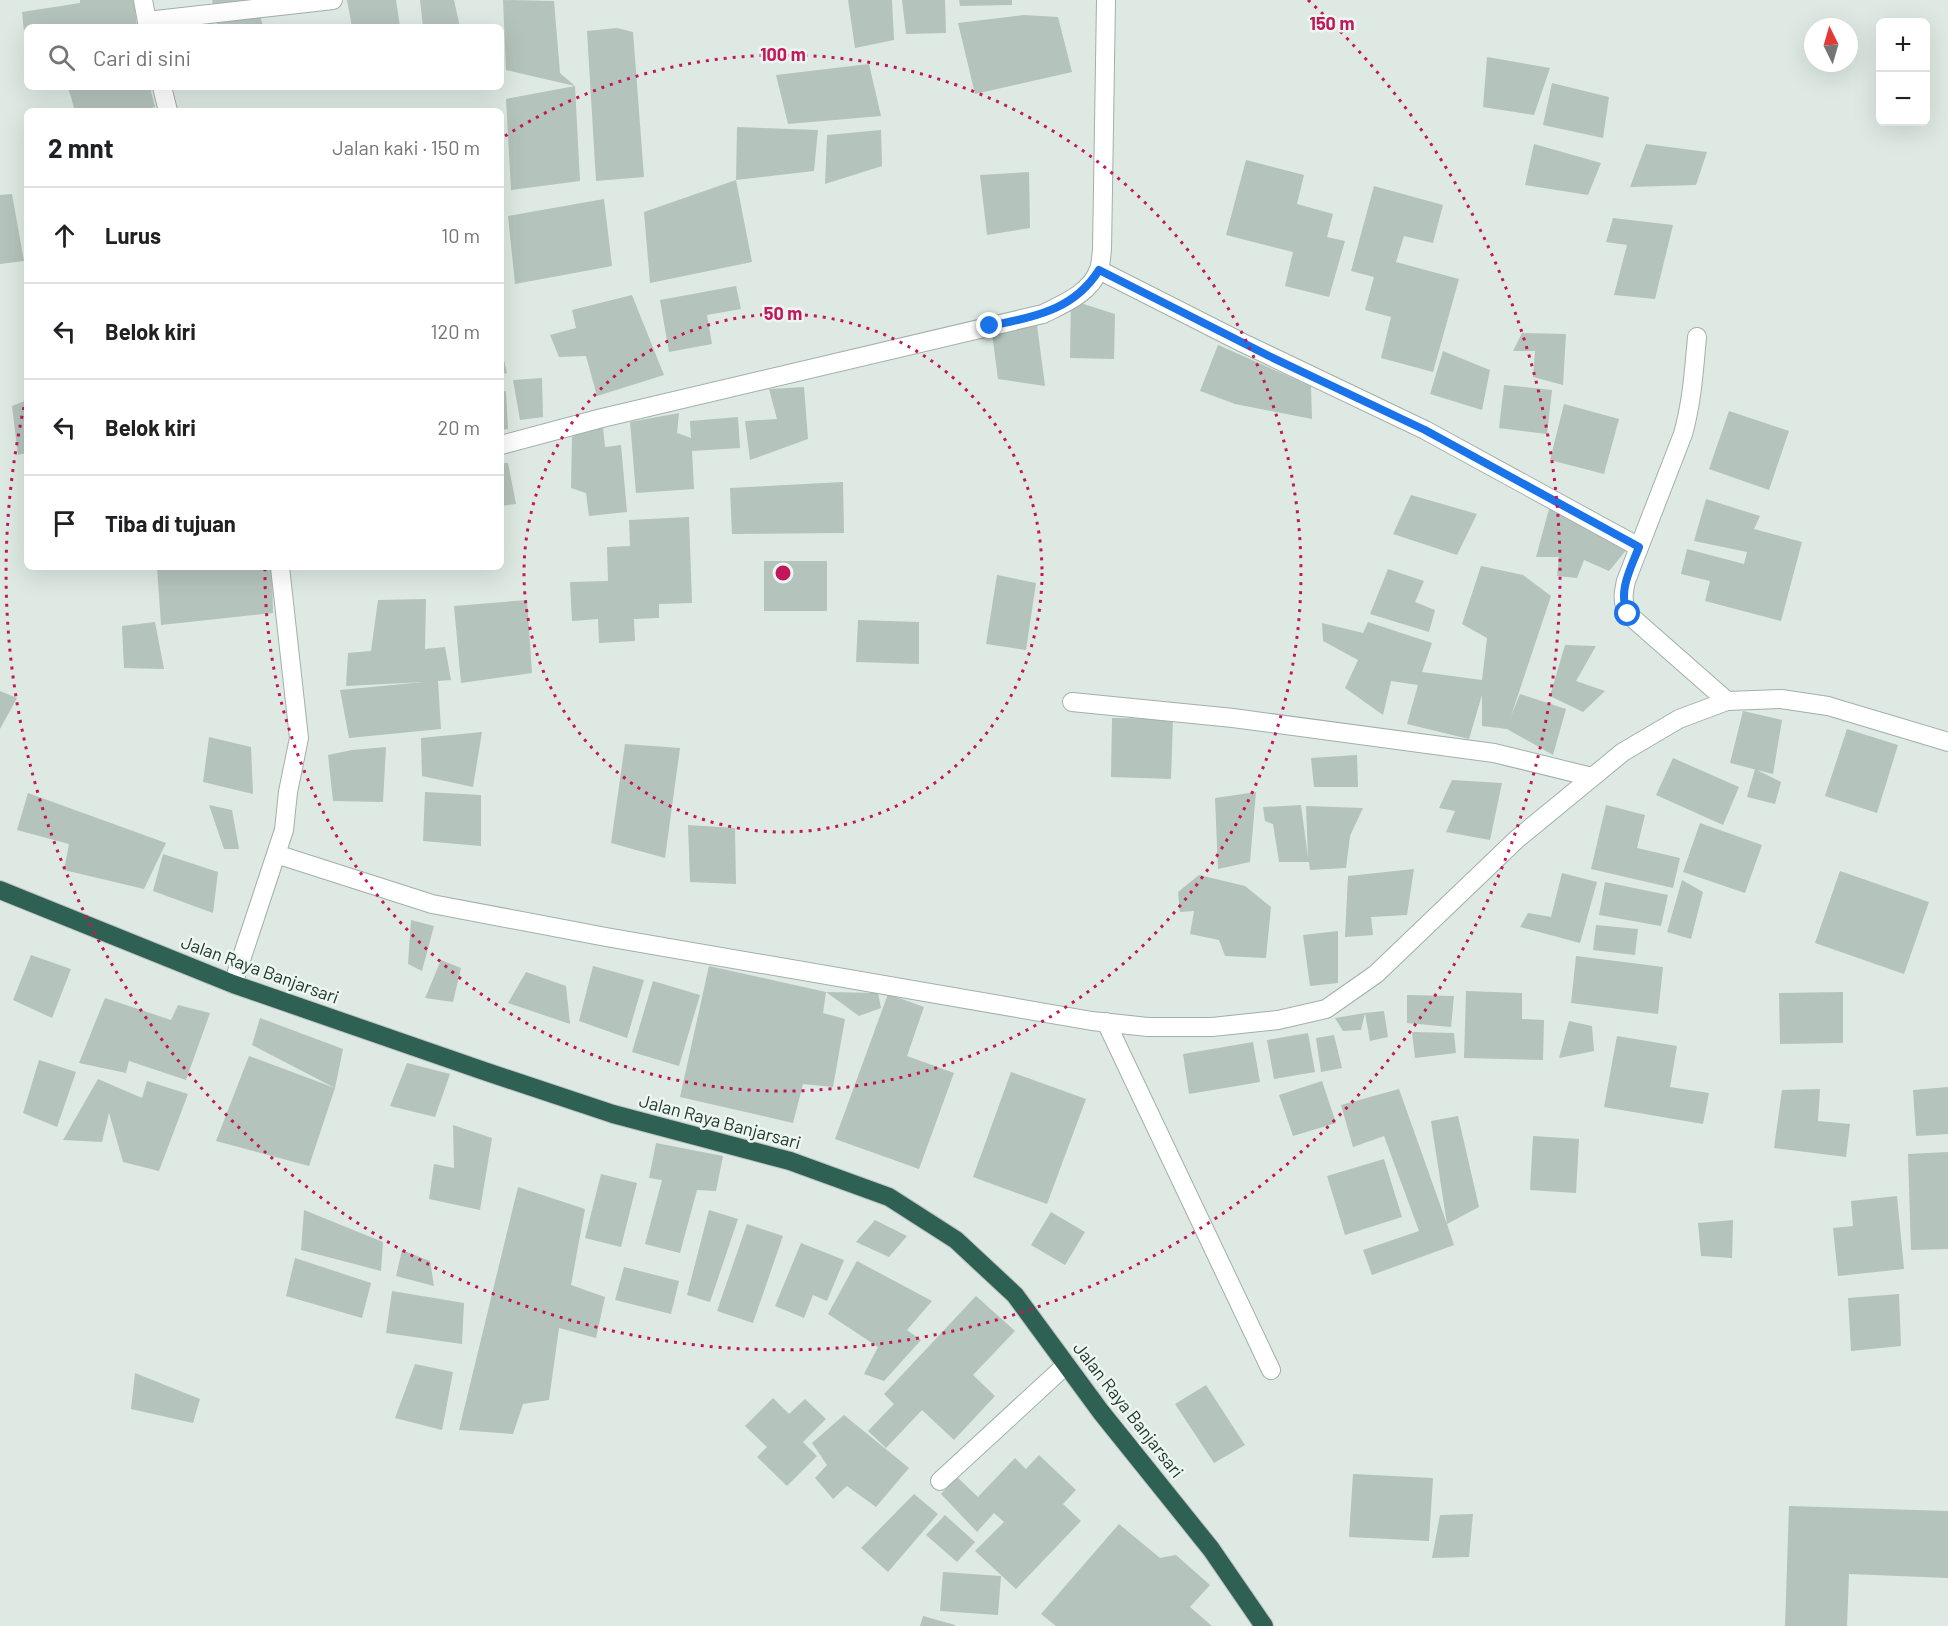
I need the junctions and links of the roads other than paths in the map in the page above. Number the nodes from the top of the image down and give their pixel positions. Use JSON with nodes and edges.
{"nodes":[{"id":1,"x":143,"y":0,"type":"edge"},
{"id":2,"x":333,"y":0,"type":"edge"},
{"id":3,"x":1106,"y":0,"type":"edge"},
{"id":4,"x":148,"y":24,"type":"edge"},
{"id":5,"x":163,"y":90,"type":"edge"},
{"id":6,"x":167,"y":108,"type":"edge"},
{"id":7,"x":1099,"y":270,"type":"junction"},
{"id":8,"x":1697,"y":337,"type":"dead end"},
{"id":9,"x":504,"y":444,"type":"edge"},
{"id":10,"x":1639,"y":547,"type":"junction"},
{"id":11,"x":280,"y":570,"type":"edge"},
{"id":12,"x":1727,"y":700,"type":"junction"},
{"id":13,"x":1072,"y":702,"type":"dead end"},
{"id":14,"x":1948,"y":742,"type":"edge"},
{"id":15,"x":1592,"y":777,"type":"junction"},
{"id":16,"x":276,"y":854,"type":"junction"},
{"id":17,"x":0,"y":890,"type":"edge"},
{"id":18,"x":233,"y":984,"type":"junction"},
{"id":19,"x":1106,"y":1022,"type":"junction"},
{"id":20,"x":1066,"y":1365,"type":"junction"},
{"id":21,"x":1271,"y":1370,"type":"dead end"},
{"id":22,"x":940,"y":1480,"type":"dead end"},
{"id":23,"x":1264,"y":1626,"type":"edge"}],
"edges":[{"from":1,"to":4,"type":"street"},
{"from":2,"to":4,"type":"street"},
{"from":3,"to":7,"type":"street"},
{"from":5,"to":6,"type":"street"},
{"from":7,"to":9,"type":"street"},
{"from":7,"to":10,"type":"street"},
{"from":8,"to":10,"type":"street"},
{"from":10,"to":12,"type":"street"},
{"from":11,"to":16,"type":"street"},
{"from":12,"to":14,"type":"street"},
{"from":12,"to":15,"type":"street"},
{"from":13,"to":15,"type":"street"},
{"from":15,"to":19,"type":"street"},
{"from":16,"to":18,"type":"street"},
{"from":16,"to":19,"type":"street"},
{"from":17,"to":18,"type":"highway","name":"Jalan Raya Banjarsari"},
{"from":18,"to":20,"type":"highway","name":"Jalan Raya Banjarsari"},
{"from":19,"to":21,"type":"street"},
{"from":20,"to":22,"type":"street"},
{"from":20,"to":23,"type":"highway","name":"Jalan Raya Banjarsari"}]}
